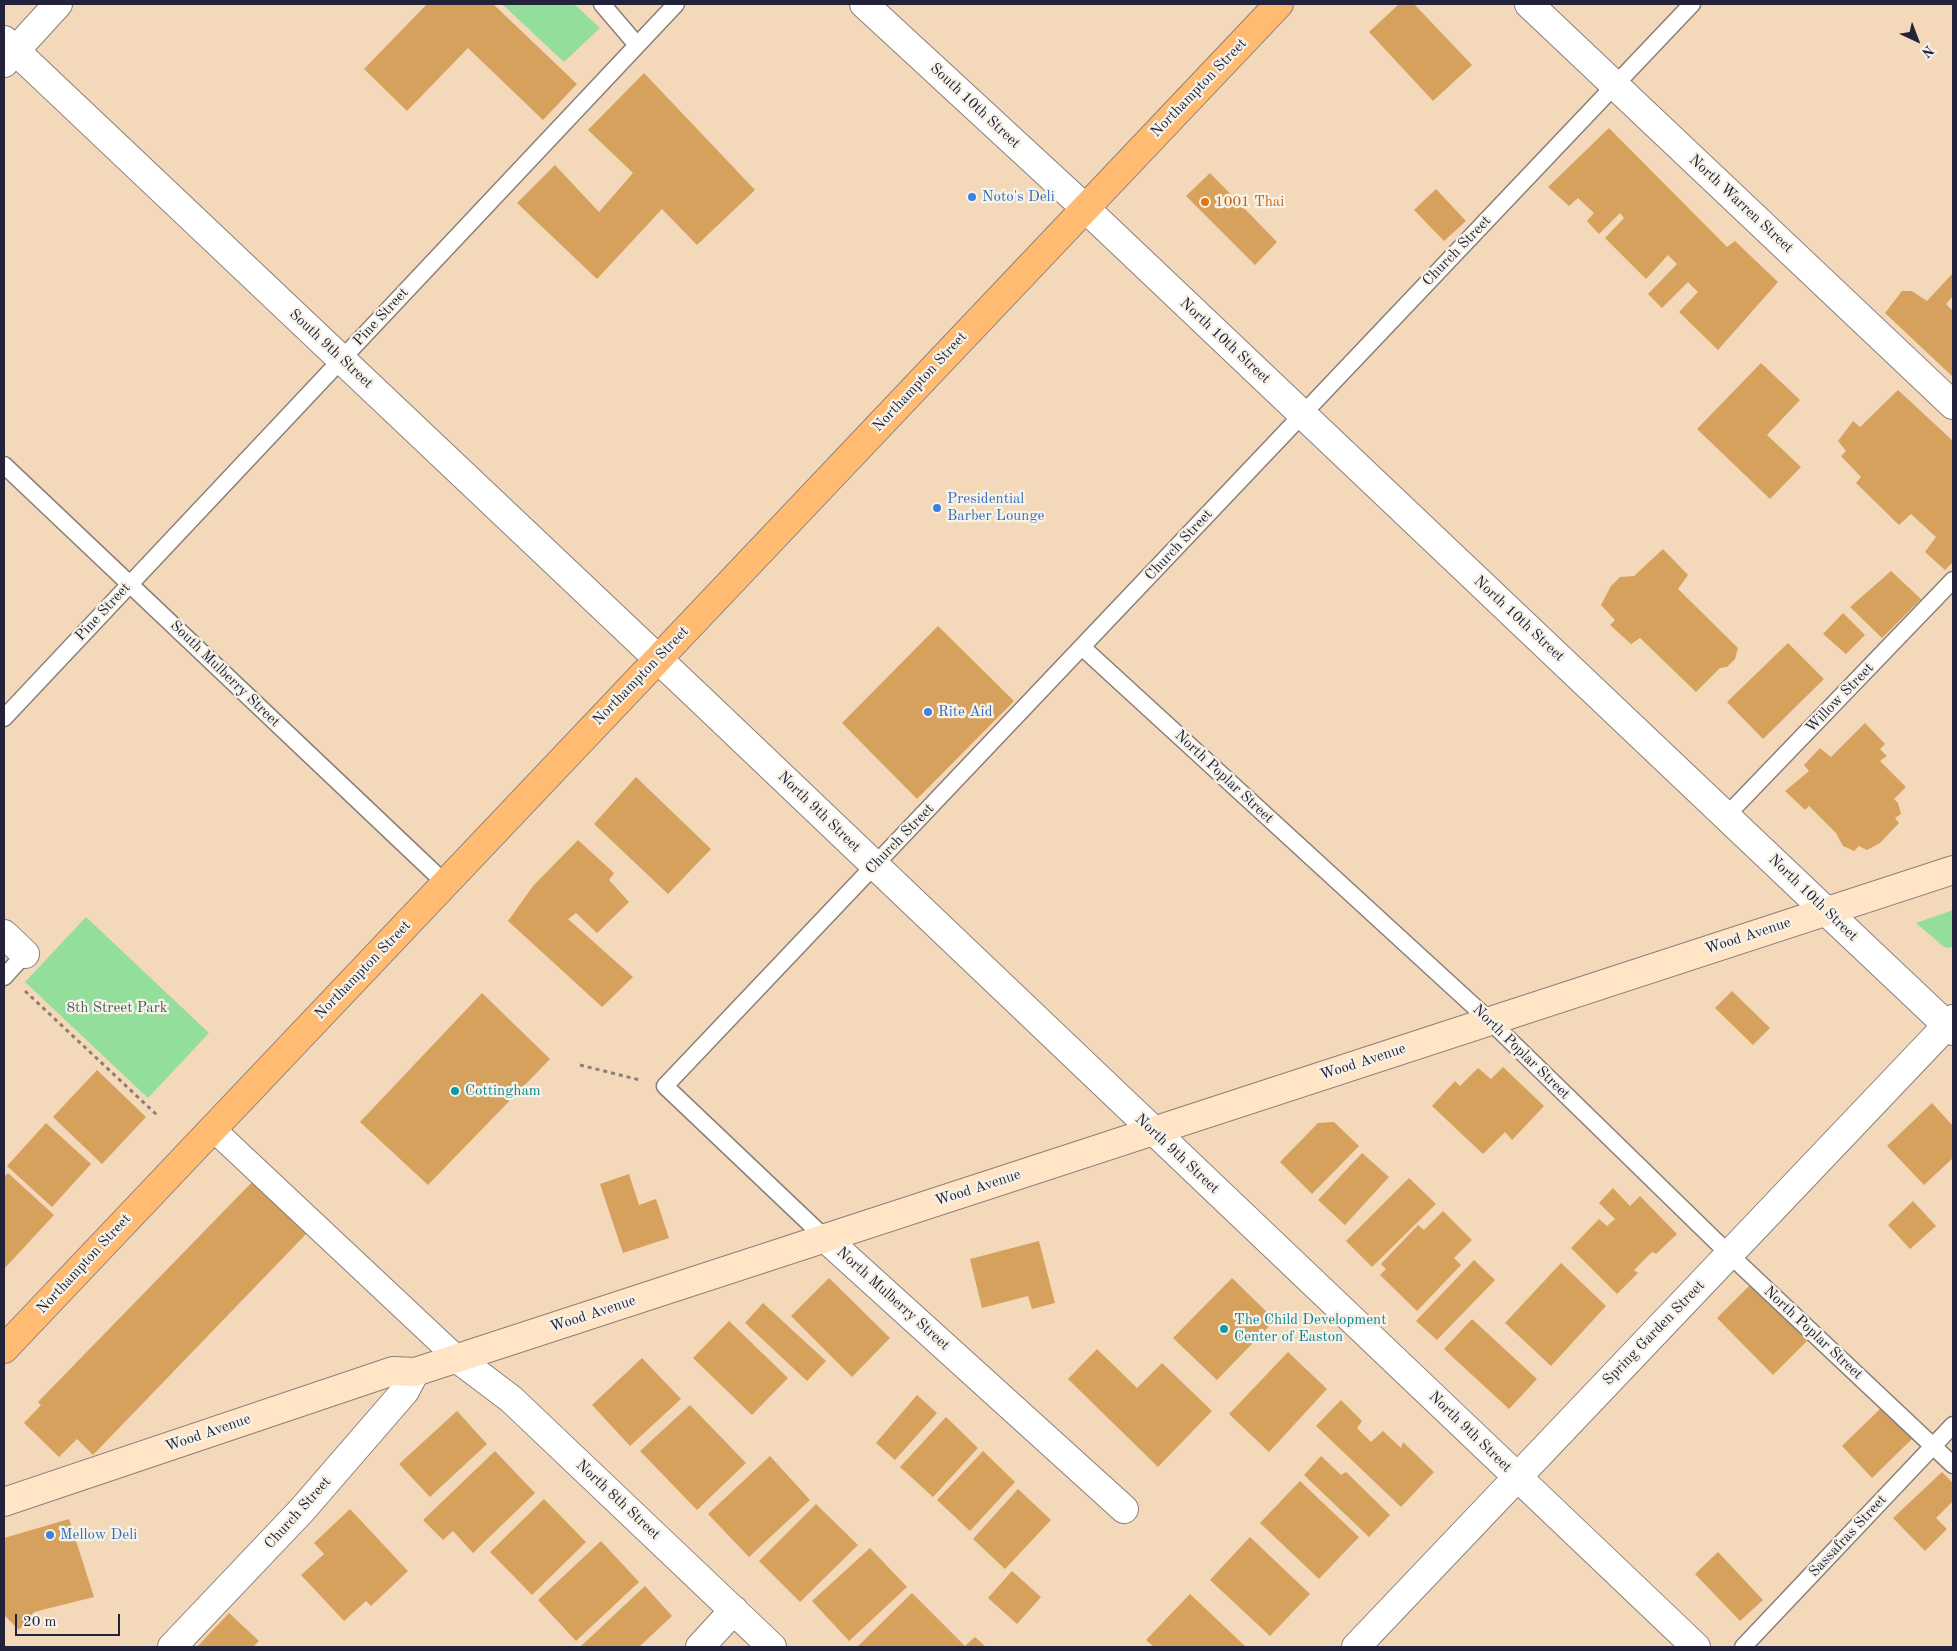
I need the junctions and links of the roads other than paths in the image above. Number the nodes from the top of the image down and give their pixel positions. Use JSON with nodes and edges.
{"nodes":[{"id":1,"x":58,"y":4,"type":"edge"},
{"id":2,"x":602,"y":4,"type":"edge"},
{"id":3,"x":676,"y":4,"type":"edge"},
{"id":4,"x":864,"y":4,"type":"edge"},
{"id":5,"x":1279,"y":4,"type":"edge"},
{"id":6,"x":1529,"y":4,"type":"edge"},
{"id":7,"x":1692,"y":4,"type":"edge"},
{"id":8,"x":637,"y":45,"type":"junction"},
{"id":9,"x":8,"y":51,"type":"edge"},
{"id":10,"x":1615,"y":85,"type":"junction"},
{"id":11,"x":1085,"y":208,"type":"junction"},
{"id":12,"x":341,"y":359,"type":"junction"},
{"id":13,"x":1953,"y":405,"type":"edge"},
{"id":14,"x":1302,"y":414,"type":"junction"},
{"id":15,"x":4,"y":465,"type":"edge"},
{"id":16,"x":1953,"y":580,"type":"edge"},
{"id":17,"x":130,"y":584,"type":"junction"},
{"id":18,"x":1082,"y":647,"type":"junction"},
{"id":19,"x":658,"y":659,"type":"junction"},
{"id":20,"x":4,"y":718,"type":"edge"},
{"id":21,"x":1726,"y":816,"type":"junction"},
{"id":22,"x":875,"y":865,"type":"junction"},
{"id":23,"x":1953,"y":870,"type":"edge"},
{"id":24,"x":445,"y":883,"type":"junction"},
{"id":25,"x":1826,"y":911,"type":"junction"},
{"id":26,"x":4,"y":934,"type":"edge"},
{"id":27,"x":25,"y":954,"type":"joint"},
{"id":28,"x":5,"y":975,"type":"edge"},
{"id":29,"x":1489,"y":1020,"type":"junction"},
{"id":30,"x":1951,"y":1025,"type":"edge"},
{"id":31,"x":664,"y":1086,"type":"joint"},
{"id":32,"x":213,"y":1129,"type":"junction"},
{"id":33,"x":1153,"y":1131,"type":"junction"},
{"id":34,"x":826,"y":1238,"type":"junction"},
{"id":35,"x":1729,"y":1254,"type":"junction"},
{"id":36,"x":4,"y":1349,"type":"edge"},
{"id":37,"x":458,"y":1359,"type":"joint"},
{"id":38,"x":415,"y":1372,"type":"junction"},
{"id":39,"x":1953,"y":1424,"type":"edge"},
{"id":40,"x":1933,"y":1446,"type":"junction"},
{"id":41,"x":1953,"y":1465,"type":"edge"},
{"id":42,"x":1518,"y":1477,"type":"junction"},
{"id":43,"x":4,"y":1502,"type":"edge"},
{"id":44,"x":1124,"y":1509,"type":"dead end"},
{"id":45,"x":734,"y":1610,"type":"junction"},
{"id":46,"x":172,"y":1647,"type":"edge"},
{"id":47,"x":700,"y":1647,"type":"edge"},
{"id":48,"x":772,"y":1647,"type":"edge"},
{"id":49,"x":1356,"y":1647,"type":"edge"},
{"id":50,"x":1696,"y":1647,"type":"edge"},
{"id":51,"x":1743,"y":1647,"type":"edge"}],
"edges":[{"from":1,"to":9,"type":"street"},
{"from":2,"to":8,"type":"lane"},
{"from":3,"to":8,"type":"lane","name":"Pine Street"},
{"from":4,"to":11,"type":"street","name":"South 10th Street"},
{"from":5,"to":11,"type":"main road","name":"Northampton Street"},
{"from":6,"to":10,"type":"street","name":"North Warren Street"},
{"from":7,"to":10,"type":"lane","name":"Church Street"},
{"from":8,"to":12,"type":"lane","name":"Pine Street"},
{"from":9,"to":12,"type":"street","name":"South 9th Street"},
{"from":10,"to":13,"type":"street","name":"North Warren Street"},
{"from":10,"to":14,"type":"lane","name":"Church Street"},
{"from":11,"to":14,"type":"street","name":"North 10th Street"},
{"from":11,"to":19,"type":"main road","name":"Northampton Street"},
{"from":12,"to":17,"type":"lane","name":"Pine Street"},
{"from":12,"to":19,"type":"street","name":"South 9th Street"},
{"from":14,"to":18,"type":"lane","name":"Church Street"},
{"from":14,"to":21,"type":"street","name":"North 10th Street"},
{"from":15,"to":17,"type":"lane","name":"South Mulberry Street"},
{"from":16,"to":21,"type":"lane","name":"Willow Street"},
{"from":17,"to":20,"type":"lane","name":"Pine Street"},
{"from":17,"to":24,"type":"lane","name":"South Mulberry Street"},
{"from":18,"to":22,"type":"lane","name":"Church Street"},
{"from":18,"to":29,"type":"lane","name":"North Poplar Street"},
{"from":19,"to":22,"type":"street","name":"North 9th Street"},
{"from":19,"to":24,"type":"main road","name":"Northampton Street"},
{"from":21,"to":25,"type":"street","name":"North 10th Street"},
{"from":22,"to":31,"type":"lane","name":"Church Street"},
{"from":22,"to":33,"type":"street","name":"North 9th Street"},
{"from":23,"to":25,"type":"main road","name":"Wood Avenue"},
{"from":24,"to":32,"type":"main road","name":"Northampton Street"},
{"from":25,"to":29,"type":"main road","name":"Wood Avenue"},
{"from":25,"to":30,"type":"street","name":"North 10th Street"},
{"from":26,"to":27,"type":"street"},
{"from":27,"to":28,"type":"lane"},
{"from":29,"to":33,"type":"main road","name":"Wood Avenue"},
{"from":29,"to":35,"type":"lane","name":"North Poplar Street"},
{"from":30,"to":35,"type":"street","name":"Spring Garden Street"},
{"from":31,"to":34,"type":"lane","name":"North Mulberry Street"},
{"from":32,"to":36,"type":"main road","name":"Northampton Street"},
{"from":32,"to":37,"type":"street"},
{"from":33,"to":34,"type":"main road","name":"Wood Avenue"},
{"from":33,"to":42,"type":"street","name":"North 9th Street"},
{"from":34,"to":38,"type":"main road","name":"Wood Avenue"},
{"from":34,"to":44,"type":"street","name":"North Mulberry Street"},
{"from":35,"to":40,"type":"lane","name":"North Poplar Street"},
{"from":35,"to":42,"type":"street","name":"Spring Garden Street"},
{"from":37,"to":45,"type":"street","name":"North 8th Street"},
{"from":38,"to":43,"type":"main road","name":"Wood Avenue"},
{"from":38,"to":46,"type":"street","name":"Church Street"},
{"from":39,"to":40,"type":"lane","name":"Sassafras Street"},
{"from":40,"to":41,"type":"lane","name":"North Poplar Street"},
{"from":40,"to":51,"type":"lane","name":"Sassafras Street"},
{"from":42,"to":49,"type":"street","name":"Spring Garden Street"},
{"from":42,"to":50,"type":"street","name":"North 9th Street"},
{"from":45,"to":47,"type":"street"},
{"from":45,"to":48,"type":"street","name":"North 8th Street"}]}
